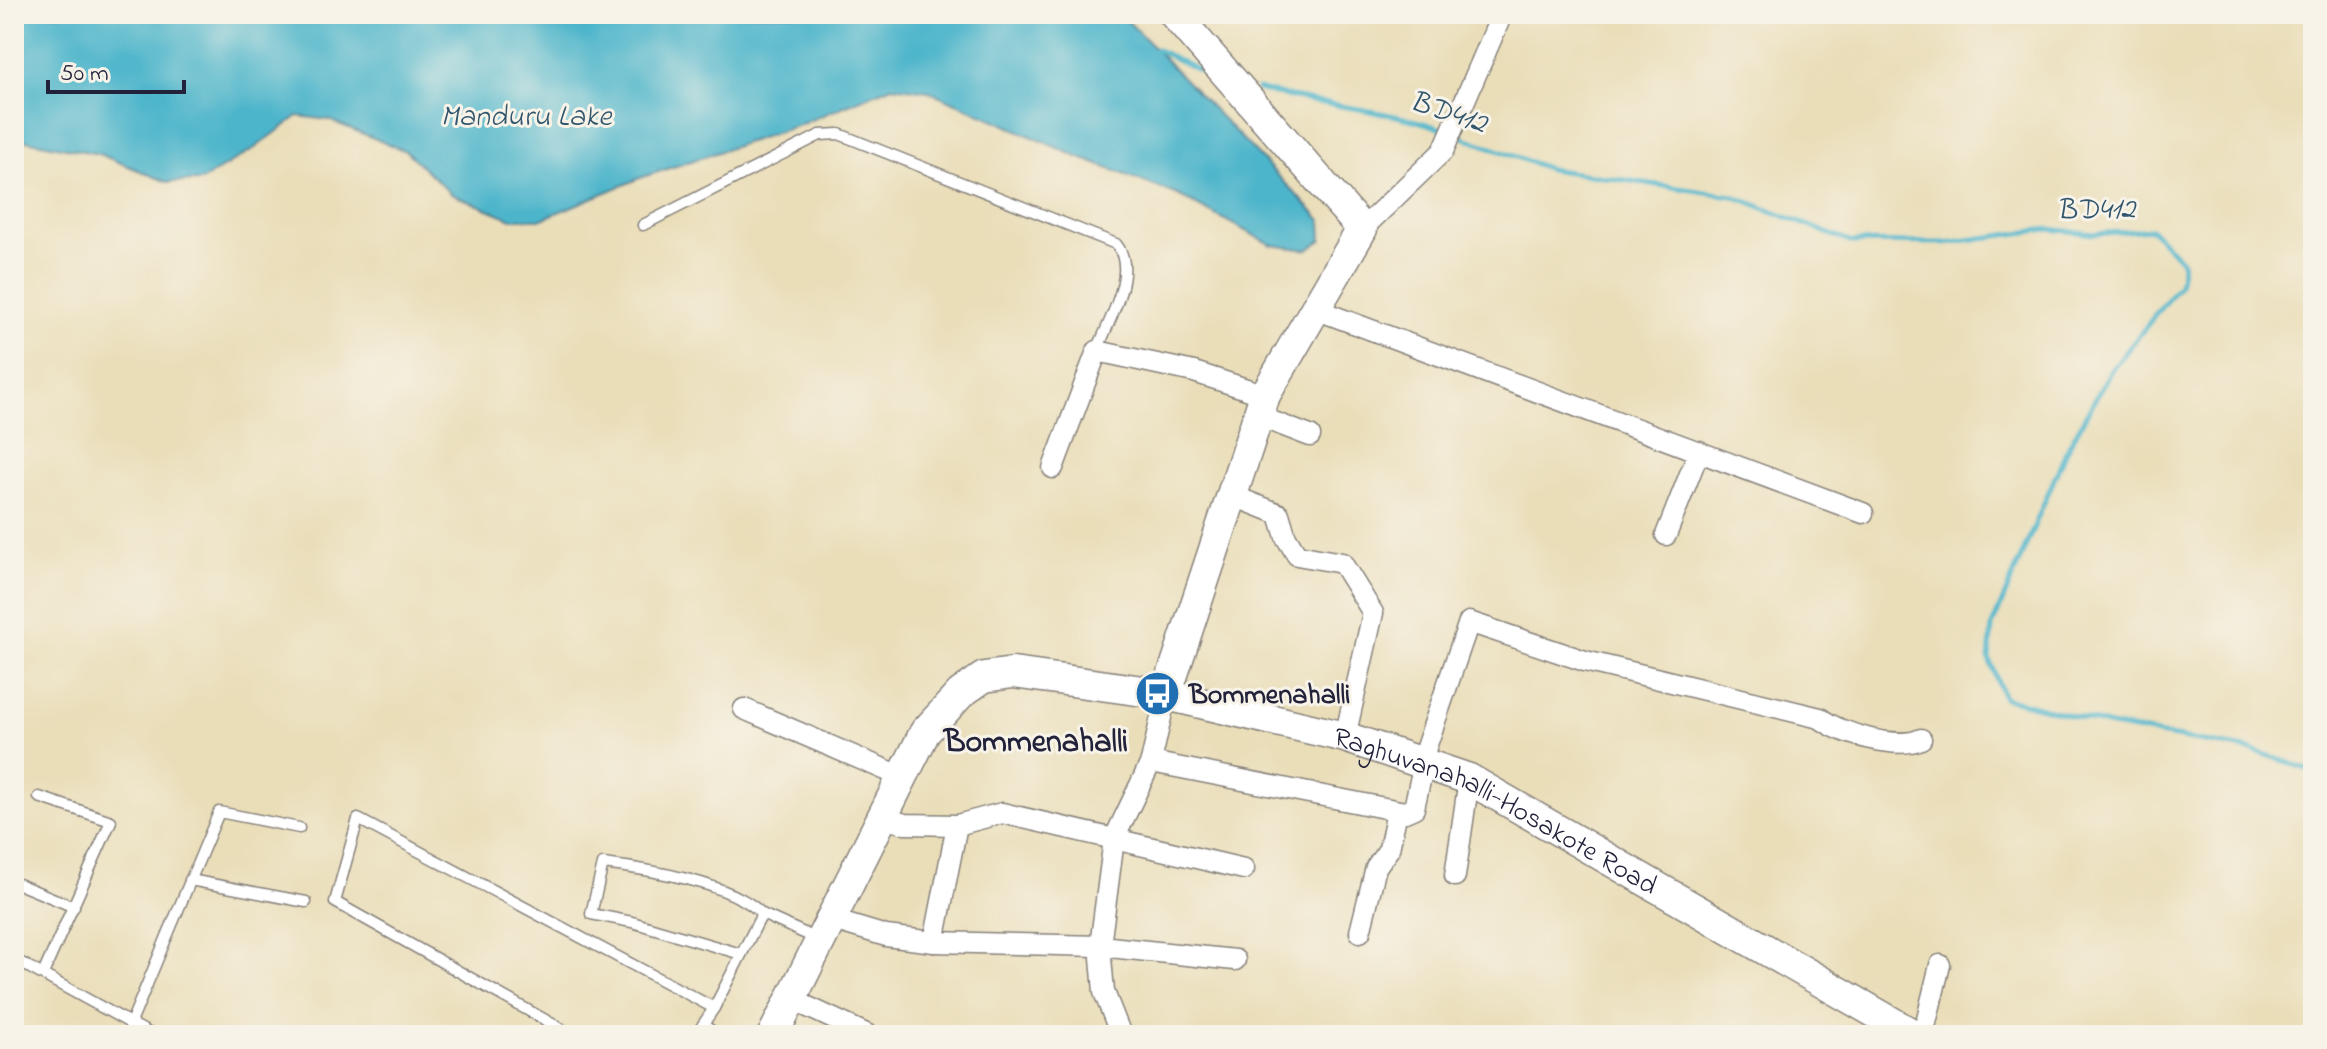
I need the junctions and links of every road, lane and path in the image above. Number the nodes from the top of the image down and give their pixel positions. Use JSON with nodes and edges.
{"nodes":[{"id":1,"x":1174,"y":14,"type":"edge"},
{"id":2,"x":1502,"y":14,"type":"edge"},
{"id":3,"x":643,"y":225,"type":"dead end"},
{"id":4,"x":1362,"y":229,"type":"junction"},
{"id":5,"x":1315,"y":309,"type":"junction"},
{"id":6,"x":1097,"y":351,"type":"junction"},
{"id":7,"x":1262,"y":405,"type":"junction"},
{"id":8,"x":1310,"y":436,"type":"dead end"},
{"id":9,"x":1699,"y":451,"type":"junction"},
{"id":10,"x":1053,"y":468,"type":"dead end"},
{"id":11,"x":1235,"y":496,"type":"junction"},
{"id":12,"x":1863,"y":513,"type":"dead end"},
{"id":13,"x":1666,"y":535,"type":"dead end"},
{"id":14,"x":1166,"y":695,"type":"junction"},
{"id":15,"x":744,"y":709,"type":"dead end"},
{"id":16,"x":1345,"y":737,"type":"junction"},
{"id":17,"x":1921,"y":739,"type":"dead end"},
{"id":18,"x":1151,"y":762,"type":"junction"},
{"id":19,"x":1423,"y":763,"type":"junction"},
{"id":20,"x":900,"y":776,"type":"junction"},
{"id":21,"x":1469,"y":779,"type":"junction"},
{"id":22,"x":39,"y":797,"type":"dead end"},
{"id":23,"x":1397,"y":811,"type":"junction"},
{"id":24,"x":880,"y":817,"type":"junction"},
{"id":25,"x":957,"y":825,"type":"junction"},
{"id":26,"x":299,"y":828,"type":"dead end"},
{"id":27,"x":1114,"y":839,"type":"junction"},
{"id":28,"x":1244,"y":869,"type":"dead end"},
{"id":29,"x":1455,"y":876,"type":"dead end"},
{"id":30,"x":190,"y":880,"type":"junction"},
{"id":31,"x":16,"y":883,"type":"dead end"},
{"id":32,"x":306,"y":902,"type":"dead end"},
{"id":33,"x":74,"y":907,"type":"junction"},
{"id":34,"x":762,"y":914,"type":"junction"},
{"id":35,"x":828,"y":931,"type":"junction"},
{"id":36,"x":1360,"y":932,"type":"dead end"},
{"id":37,"x":934,"y":942,"type":"junction"},
{"id":38,"x":1100,"y":946,"type":"junction"},
{"id":39,"x":741,"y":954,"type":"junction"},
{"id":40,"x":14,"y":959,"type":"edge"},
{"id":41,"x":1235,"y":960,"type":"dead end"},
{"id":42,"x":1940,"y":965,"type":"dead end"},
{"id":43,"x":43,"y":974,"type":"junction"},
{"id":44,"x":793,"y":1000,"type":"junction"},
{"id":45,"x":714,"y":1008,"type":"junction"},
{"id":46,"x":130,"y":1025,"type":"junction"},
{"id":47,"x":703,"y":1025,"type":"junction"},
{"id":48,"x":152,"y":1035,"type":"edge"},
{"id":49,"x":572,"y":1035,"type":"edge"},
{"id":50,"x":696,"y":1035,"type":"edge"},
{"id":51,"x":718,"y":1035,"type":"edge"},
{"id":52,"x":773,"y":1035,"type":"edge"},
{"id":53,"x":868,"y":1035,"type":"edge"},
{"id":54,"x":1121,"y":1035,"type":"edge"},
{"id":55,"x":1914,"y":1035,"type":"edge"},
{"id":56,"x":1923,"y":1035,"type":"edge"}],
"edges":[{"from":1,"to":4,"type":"main road"},
{"from":2,"to":4,"type":"street"},
{"from":3,"to":6,"type":"lane"},
{"from":4,"to":5,"type":"main road"},
{"from":5,"to":7,"type":"main road"},
{"from":5,"to":9,"type":"street"},
{"from":6,"to":7,"type":"street"},
{"from":6,"to":10,"type":"street"},
{"from":7,"to":8,"type":"street"},
{"from":7,"to":11,"type":"main road"},
{"from":9,"to":12,"type":"street"},
{"from":9,"to":13,"type":"street"},
{"from":11,"to":14,"type":"main road"},
{"from":11,"to":16,"type":"street"},
{"from":14,"to":16,"type":"main road","name":"Raghuvanahalli-Hosakote Road"},
{"from":14,"to":18,"type":"street"},
{"from":14,"to":20,"type":"main road","name":"Raghuvanahalli-Hosakote Road"},
{"from":15,"to":20,"type":"street"},
{"from":16,"to":19,"type":"main road","name":"Raghuvanahalli-Hosakote Road"},
{"from":17,"to":19,"type":"street"},
{"from":18,"to":23,"type":"street"},
{"from":18,"to":27,"type":"street"},
{"from":19,"to":21,"type":"main road","name":"Raghuvanahalli-Hosakote Road"},
{"from":19,"to":23,"type":"street"},
{"from":20,"to":24,"type":"main road","name":"Raghuvanahalli-Hosakote Road"},
{"from":21,"to":29,"type":"street"},
{"from":21,"to":55,"type":"main road","name":"Raghuvanahalli-Hosakote Road"},
{"from":22,"to":33,"type":"lane"},
{"from":23,"to":36,"type":"street"},
{"from":24,"to":25,"type":"street"},
{"from":24,"to":35,"type":"main road","name":"Raghuvanahalli-Hosakote Road"},
{"from":25,"to":27,"type":"street"},
{"from":25,"to":37,"type":"street"},
{"from":26,"to":30,"type":"lane"},
{"from":27,"to":28,"type":"street"},
{"from":27,"to":38,"type":"street"},
{"from":30,"to":32,"type":"lane"},
{"from":30,"to":46,"type":"lane"},
{"from":31,"to":33,"type":"lane"},
{"from":33,"to":43,"type":"lane"},
{"from":34,"to":35,"type":"lane"},
{"from":34,"to":39,"type":"lane"},
{"from":34,"to":39,"type":"lane"},
{"from":35,"to":37,"type":"street"},
{"from":35,"to":44,"type":"main road","name":"Raghuvanahalli-Hosakote Road"},
{"from":37,"to":38,"type":"street"},
{"from":38,"to":41,"type":"street"},
{"from":38,"to":54,"type":"street"},
{"from":39,"to":45,"type":"lane"},
{"from":40,"to":43,"type":"lane"},
{"from":42,"to":56,"type":"street"},
{"from":43,"to":46,"type":"lane"},
{"from":44,"to":52,"type":"main road","name":"Raghuvanahalli-Hosakote Road"},
{"from":44,"to":53,"type":"street"},
{"from":45,"to":47,"type":"lane"},
{"from":45,"to":49,"type":"lane"},
{"from":46,"to":48,"type":"lane"},
{"from":47,"to":50,"type":"lane"},
{"from":47,"to":51,"type":"lane"}]}
